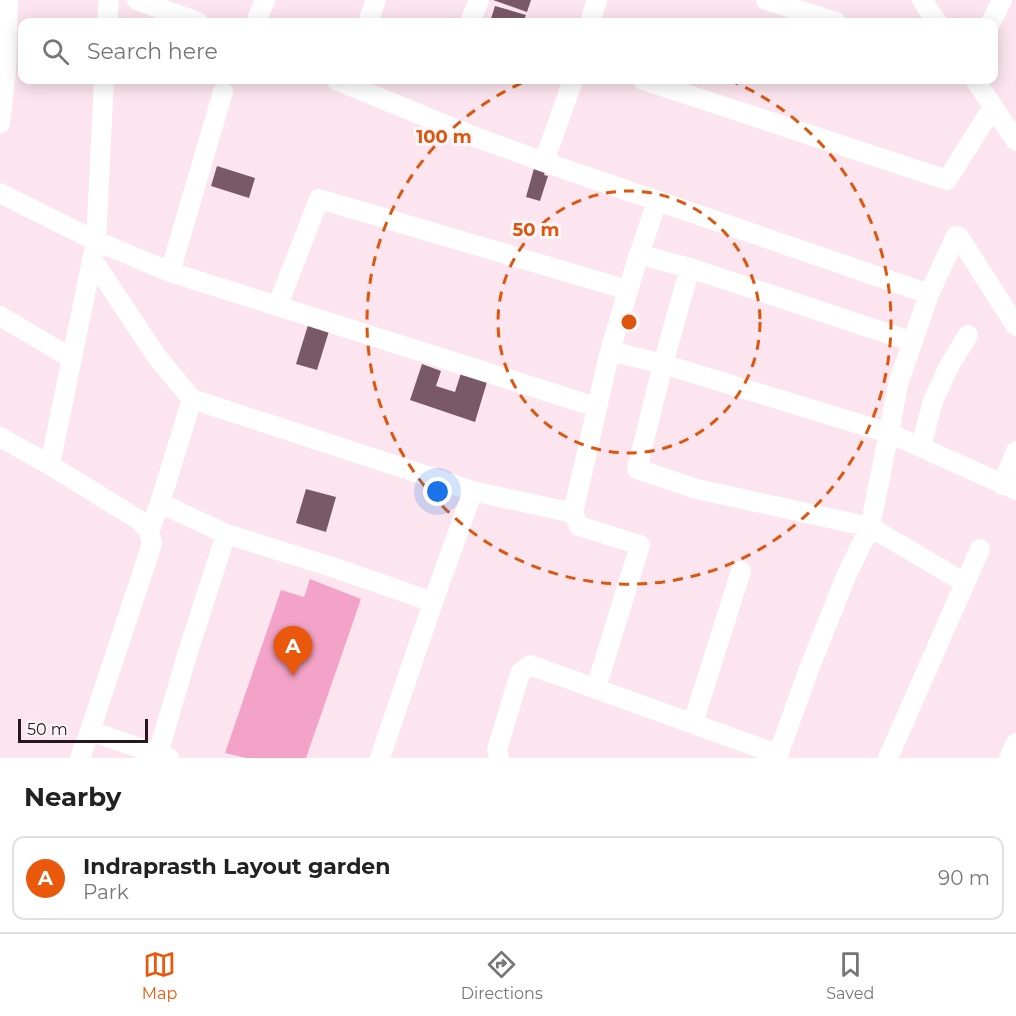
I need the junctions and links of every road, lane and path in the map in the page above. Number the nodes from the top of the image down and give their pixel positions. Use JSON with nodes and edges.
{"nodes":[{"id":1,"x":8,"y":0,"type":"edge"},
{"id":2,"x":109,"y":0,"type":"edge"},
{"id":3,"x":137,"y":0,"type":"edge"},
{"id":4,"x":265,"y":0,"type":"edge"},
{"id":5,"x":376,"y":0,"type":"edge"},
{"id":6,"x":479,"y":0,"type":"edge"},
{"id":7,"x":597,"y":0,"type":"edge"},
{"id":8,"x":766,"y":0,"type":"edge"},
{"id":9,"x":922,"y":0,"type":"edge"},
{"id":10,"x":1002,"y":0,"type":"edge"},
{"id":11,"x":107,"y":18,"type":"edge"},
{"id":12,"x":187,"y":18,"type":"edge"},
{"id":13,"x":258,"y":18,"type":"edge"},
{"id":14,"x":369,"y":18,"type":"edge"},
{"id":15,"x":472,"y":18,"type":"edge"},
{"id":16,"x":591,"y":18,"type":"edge"},
{"id":17,"x":823,"y":18,"type":"edge"},
{"id":18,"x":934,"y":18,"type":"edge"},
{"id":19,"x":993,"y":18,"type":"edge"},
{"id":20,"x":3,"y":69,"type":"edge"},
{"id":21,"x":104,"y":84,"type":"edge"},
{"id":22,"x":346,"y":84,"type":"edge"},
{"id":23,"x":572,"y":84,"type":"edge"},
{"id":24,"x":655,"y":84,"type":"edge"},
{"id":25,"x":978,"y":84,"type":"edge"},
{"id":26,"x":223,"y":92,"type":"dead end"},
{"id":27,"x":993,"y":106,"type":"junction"},
{"id":28,"x":0,"y":123,"type":"edge"},
{"id":29,"x":1016,"y":141,"type":"edge"},
{"id":30,"x":544,"y":162,"type":"junction"},
{"id":31,"x":0,"y":193,"type":"edge"},
{"id":32,"x":657,"y":201,"type":"junction"},
{"id":33,"x":94,"y":250,"type":"junction"},
{"id":34,"x":639,"y":255,"type":"junction"},
{"id":35,"x":690,"y":268,"type":"junction"},
{"id":36,"x":170,"y":272,"type":"junction"},
{"id":37,"x":627,"y":290,"type":"junction"},
{"id":38,"x":929,"y":294,"type":"junction"},
{"id":39,"x":278,"y":305,"type":"junction"},
{"id":40,"x":0,"y":316,"type":"edge"},
{"id":41,"x":1016,"y":326,"type":"edge"},
{"id":42,"x":969,"y":335,"type":"dead end"},
{"id":43,"x":913,"y":342,"type":"junction"},
{"id":44,"x":610,"y":351,"type":"junction"},
{"id":45,"x":71,"y":358,"type":"junction"},
{"id":46,"x":663,"y":364,"type":"junction"},
{"id":47,"x":192,"y":399,"type":"junction"},
{"id":48,"x":596,"y":407,"type":"junction"},
{"id":49,"x":889,"y":433,"type":"junction"},
{"id":50,"x":0,"y":437,"type":"edge"},
{"id":51,"x":921,"y":446,"type":"junction"},
{"id":52,"x":1016,"y":451,"type":"edge"},
{"id":53,"x":50,"y":465,"type":"junction"},
{"id":54,"x":1009,"y":487,"type":"edge"},
{"id":55,"x":473,"y":491,"type":"junction"},
{"id":56,"x":160,"y":503,"type":"junction"},
{"id":57,"x":573,"y":513,"type":"junction"},
{"id":58,"x":870,"y":527,"type":"junction"},
{"id":59,"x":149,"y":531,"type":"junction"},
{"id":60,"x":226,"y":534,"type":"junction"},
{"id":61,"x":980,"y":549,"type":"dead end"},
{"id":62,"x":741,"y":571,"type":"dead end"},
{"id":63,"x":965,"y":583,"type":"junction"},
{"id":64,"x":433,"y":602,"type":"junction"},
{"id":65,"x":596,"y":688,"type":"junction"},
{"id":66,"x":693,"y":723,"type":"junction"},
{"id":67,"x":90,"y":731,"type":"junction"},
{"id":68,"x":1016,"y":743,"type":"edge"},
{"id":69,"x":164,"y":756,"type":"edge"},
{"id":70,"x":777,"y":756,"type":"edge"},
{"id":71,"x":80,"y":758,"type":"edge"},
{"id":72,"x":381,"y":758,"type":"edge"},
{"id":73,"x":499,"y":758,"type":"edge"},
{"id":74,"x":888,"y":758,"type":"edge"},
{"id":75,"x":1009,"y":758,"type":"edge"}],
"edges":[{"from":1,"to":20,"type":"street"},
{"from":2,"to":11,"type":"street"},
{"from":3,"to":12,"type":"street"},
{"from":4,"to":13,"type":"street"},
{"from":5,"to":14,"type":"street"},
{"from":6,"to":15,"type":"street"},
{"from":7,"to":16,"type":"street"},
{"from":8,"to":17,"type":"street"},
{"from":9,"to":18,"type":"street"},
{"from":10,"to":19,"type":"street"},
{"from":20,"to":28,"type":"street"},
{"from":21,"to":33,"type":"street"},
{"from":22,"to":30,"type":"street"},
{"from":23,"to":30,"type":"street"},
{"from":24,"to":27,"type":"street"},
{"from":25,"to":27,"type":"street"},
{"from":26,"to":36,"type":"street"},
{"from":27,"to":29,"type":"street"},
{"from":30,"to":32,"type":"street"},
{"from":31,"to":33,"type":"street"},
{"from":32,"to":34,"type":"street"},
{"from":32,"to":38,"type":"street"},
{"from":33,"to":36,"type":"street"},
{"from":33,"to":45,"type":"street"},
{"from":33,"to":47,"type":"street"},
{"from":34,"to":35,"type":"street"},
{"from":34,"to":37,"type":"street"},
{"from":35,"to":43,"type":"street"},
{"from":35,"to":46,"type":"street"},
{"from":36,"to":39,"type":"street"},
{"from":37,"to":39,"type":"street"},
{"from":37,"to":44,"type":"street"},
{"from":38,"to":41,"type":"street"},
{"from":38,"to":43,"type":"street"},
{"from":39,"to":48,"type":"street"},
{"from":40,"to":45,"type":"street"},
{"from":42,"to":51,"type":"street"},
{"from":43,"to":49,"type":"street"},
{"from":44,"to":46,"type":"street"},
{"from":44,"to":48,"type":"street"},
{"from":45,"to":53,"type":"street"},
{"from":46,"to":49,"type":"street"},
{"from":46,"to":58,"type":"street"},
{"from":47,"to":55,"type":"street"},
{"from":47,"to":56,"type":"street"},
{"from":48,"to":57,"type":"street"},
{"from":49,"to":51,"type":"street"},
{"from":49,"to":58,"type":"street"},
{"from":50,"to":53,"type":"street"},
{"from":51,"to":54,"type":"street"},
{"from":52,"to":54,"type":"street"},
{"from":53,"to":59,"type":"street"},
{"from":55,"to":57,"type":"street"},
{"from":55,"to":64,"type":"street"},
{"from":56,"to":59,"type":"street"},
{"from":56,"to":60,"type":"street"},
{"from":57,"to":65,"type":"street"},
{"from":58,"to":63,"type":"street"},
{"from":58,"to":70,"type":"street"},
{"from":59,"to":67,"type":"street"},
{"from":60,"to":64,"type":"street"},
{"from":60,"to":69,"type":"street"},
{"from":61,"to":63,"type":"street"},
{"from":62,"to":66,"type":"street"},
{"from":63,"to":74,"type":"street"},
{"from":64,"to":72,"type":"street"},
{"from":65,"to":66,"type":"street"},
{"from":65,"to":73,"type":"street"},
{"from":66,"to":70,"type":"street"},
{"from":67,"to":69,"type":"street"},
{"from":67,"to":71,"type":"street"},
{"from":68,"to":75,"type":"street"}]}
